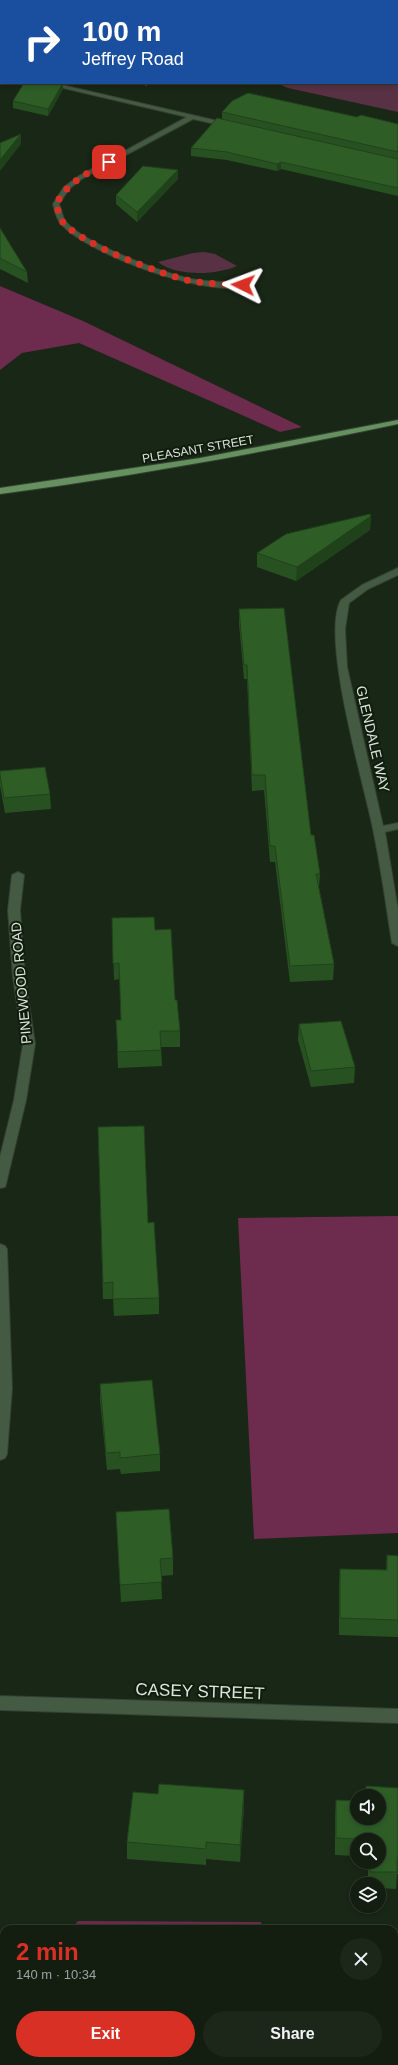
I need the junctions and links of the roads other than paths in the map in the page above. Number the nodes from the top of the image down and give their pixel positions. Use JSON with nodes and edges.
{"nodes":[{"id":1,"x":50,"y":84,"type":"edge"},
{"id":2,"x":94,"y":86,"type":"dead end"},
{"id":3,"x":84,"y":91,"type":"junction"},
{"id":4,"x":192,"y":117,"type":"junction"},
{"id":5,"x":238,"y":127,"type":"edge"},
{"id":6,"x":243,"y":285,"type":"dead end"},
{"id":7,"x":398,"y":422,"type":"edge"},
{"id":8,"x":0,"y":490,"type":"edge"},
{"id":9,"x":398,"y":571,"type":"edge"},
{"id":10,"x":398,"y":826,"type":"edge"},
{"id":11,"x":379,"y":830,"type":"junction"},
{"id":12,"x":18,"y":876,"type":"dead end"},
{"id":13,"x":398,"y":943,"type":"edge"},
{"id":14,"x":0,"y":1184,"type":"edge"},
{"id":15,"x":0,"y":1249,"type":"edge"},
{"id":16,"x":0,"y":1454,"type":"edge"},
{"id":17,"x":0,"y":1703,"type":"edge"},
{"id":18,"x":398,"y":1716,"type":"edge"}],
"edges":[{"from":1,"to":3,"type":"street"},
{"from":2,"to":3,"type":"street"},
{"from":3,"to":4,"type":"street"},
{"from":4,"to":5,"type":"street"},
{"from":4,"to":6,"type":"street"},
{"from":7,"to":8,"type":"main road","name":"PLEASANT STREET"},
{"from":9,"to":11,"type":"street","name":"GLENDALE WAY"},
{"from":10,"to":11,"type":"street"},
{"from":11,"to":13,"type":"street","name":"GLENDALE WAY"},
{"from":12,"to":14,"type":"street","name":"PINEWOOD ROAD"},
{"from":15,"to":16,"type":"street"},
{"from":17,"to":18,"type":"street","name":"CASEY STREET"}]}
